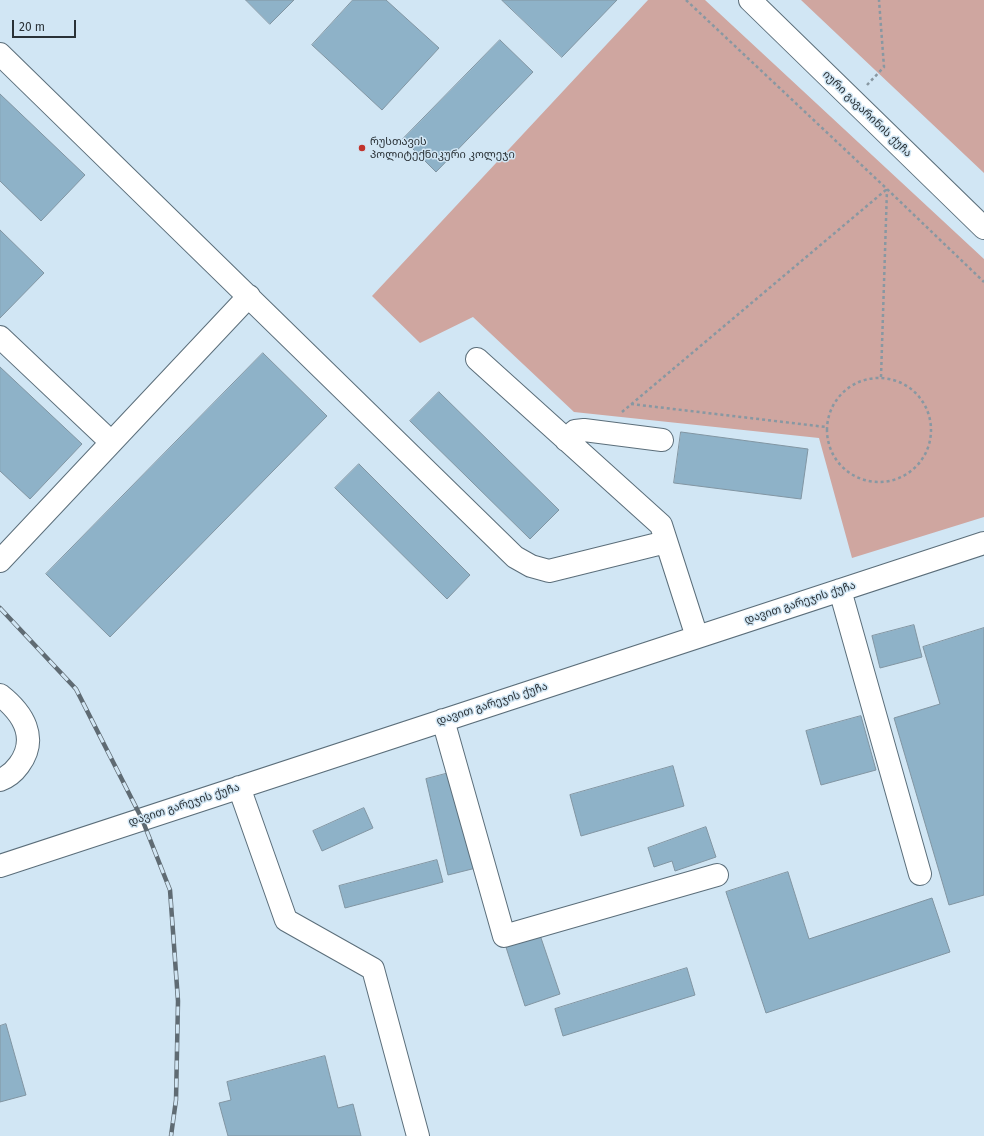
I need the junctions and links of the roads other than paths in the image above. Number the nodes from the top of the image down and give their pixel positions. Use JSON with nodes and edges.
{"nodes":[{"id":1,"x":750,"y":0,"type":"edge"},
{"id":2,"x":0,"y":54,"type":"edge"},
{"id":3,"x":984,"y":228,"type":"edge"},
{"id":4,"x":249,"y":296,"type":"junction"},
{"id":5,"x":0,"y":337,"type":"edge"},
{"id":6,"x":477,"y":359,"type":"dead end"},
{"id":7,"x":566,"y":440,"type":"junction"},
{"id":8,"x":662,"y":440,"type":"dead end"},
{"id":9,"x":111,"y":442,"type":"junction"},
{"id":10,"x":666,"y":542,"type":"junction"},
{"id":11,"x":984,"y":543,"type":"edge"},
{"id":12,"x":0,"y":561,"type":"edge"},
{"id":13,"x":840,"y":590,"type":"junction"},
{"id":14,"x":697,"y":637,"type":"junction"},
{"id":15,"x":0,"y":695,"type":"edge"},
{"id":16,"x":443,"y":720,"type":"junction"},
{"id":17,"x":0,"y":780,"type":"edge"},
{"id":18,"x":239,"y":787,"type":"junction"},
{"id":19,"x":0,"y":866,"type":"edge"},
{"id":20,"x":920,"y":874,"type":"dead end"},
{"id":21,"x":718,"y":875,"type":"dead end"},
{"id":22,"x":418,"y":1136,"type":"edge"}],
"edges":[{"from":1,"to":3,"type":"street","name":"იური გაგარინის ქუჩა"},
{"from":2,"to":4,"type":"street"},
{"from":4,"to":9,"type":"street"},
{"from":4,"to":10,"type":"street"},
{"from":5,"to":9,"type":"street"},
{"from":6,"to":7,"type":"street"},
{"from":7,"to":8,"type":"street"},
{"from":7,"to":10,"type":"street"},
{"from":9,"to":12,"type":"street"},
{"from":10,"to":14,"type":"street"},
{"from":11,"to":13,"type":"street","name":"დავით გარეჯის ქუჩა"},
{"from":13,"to":14,"type":"street","name":"დავით გარეჯის ქუჩა"},
{"from":13,"to":20,"type":"street"},
{"from":14,"to":16,"type":"street","name":"დავით გარეჯის ქუჩა"},
{"from":15,"to":17,"type":"street"},
{"from":16,"to":18,"type":"street","name":"დავით გარეჯის ქუჩა"},
{"from":16,"to":21,"type":"street"},
{"from":18,"to":19,"type":"street","name":"დავით გარეჯის ქუჩა"},
{"from":18,"to":22,"type":"street"}]}
